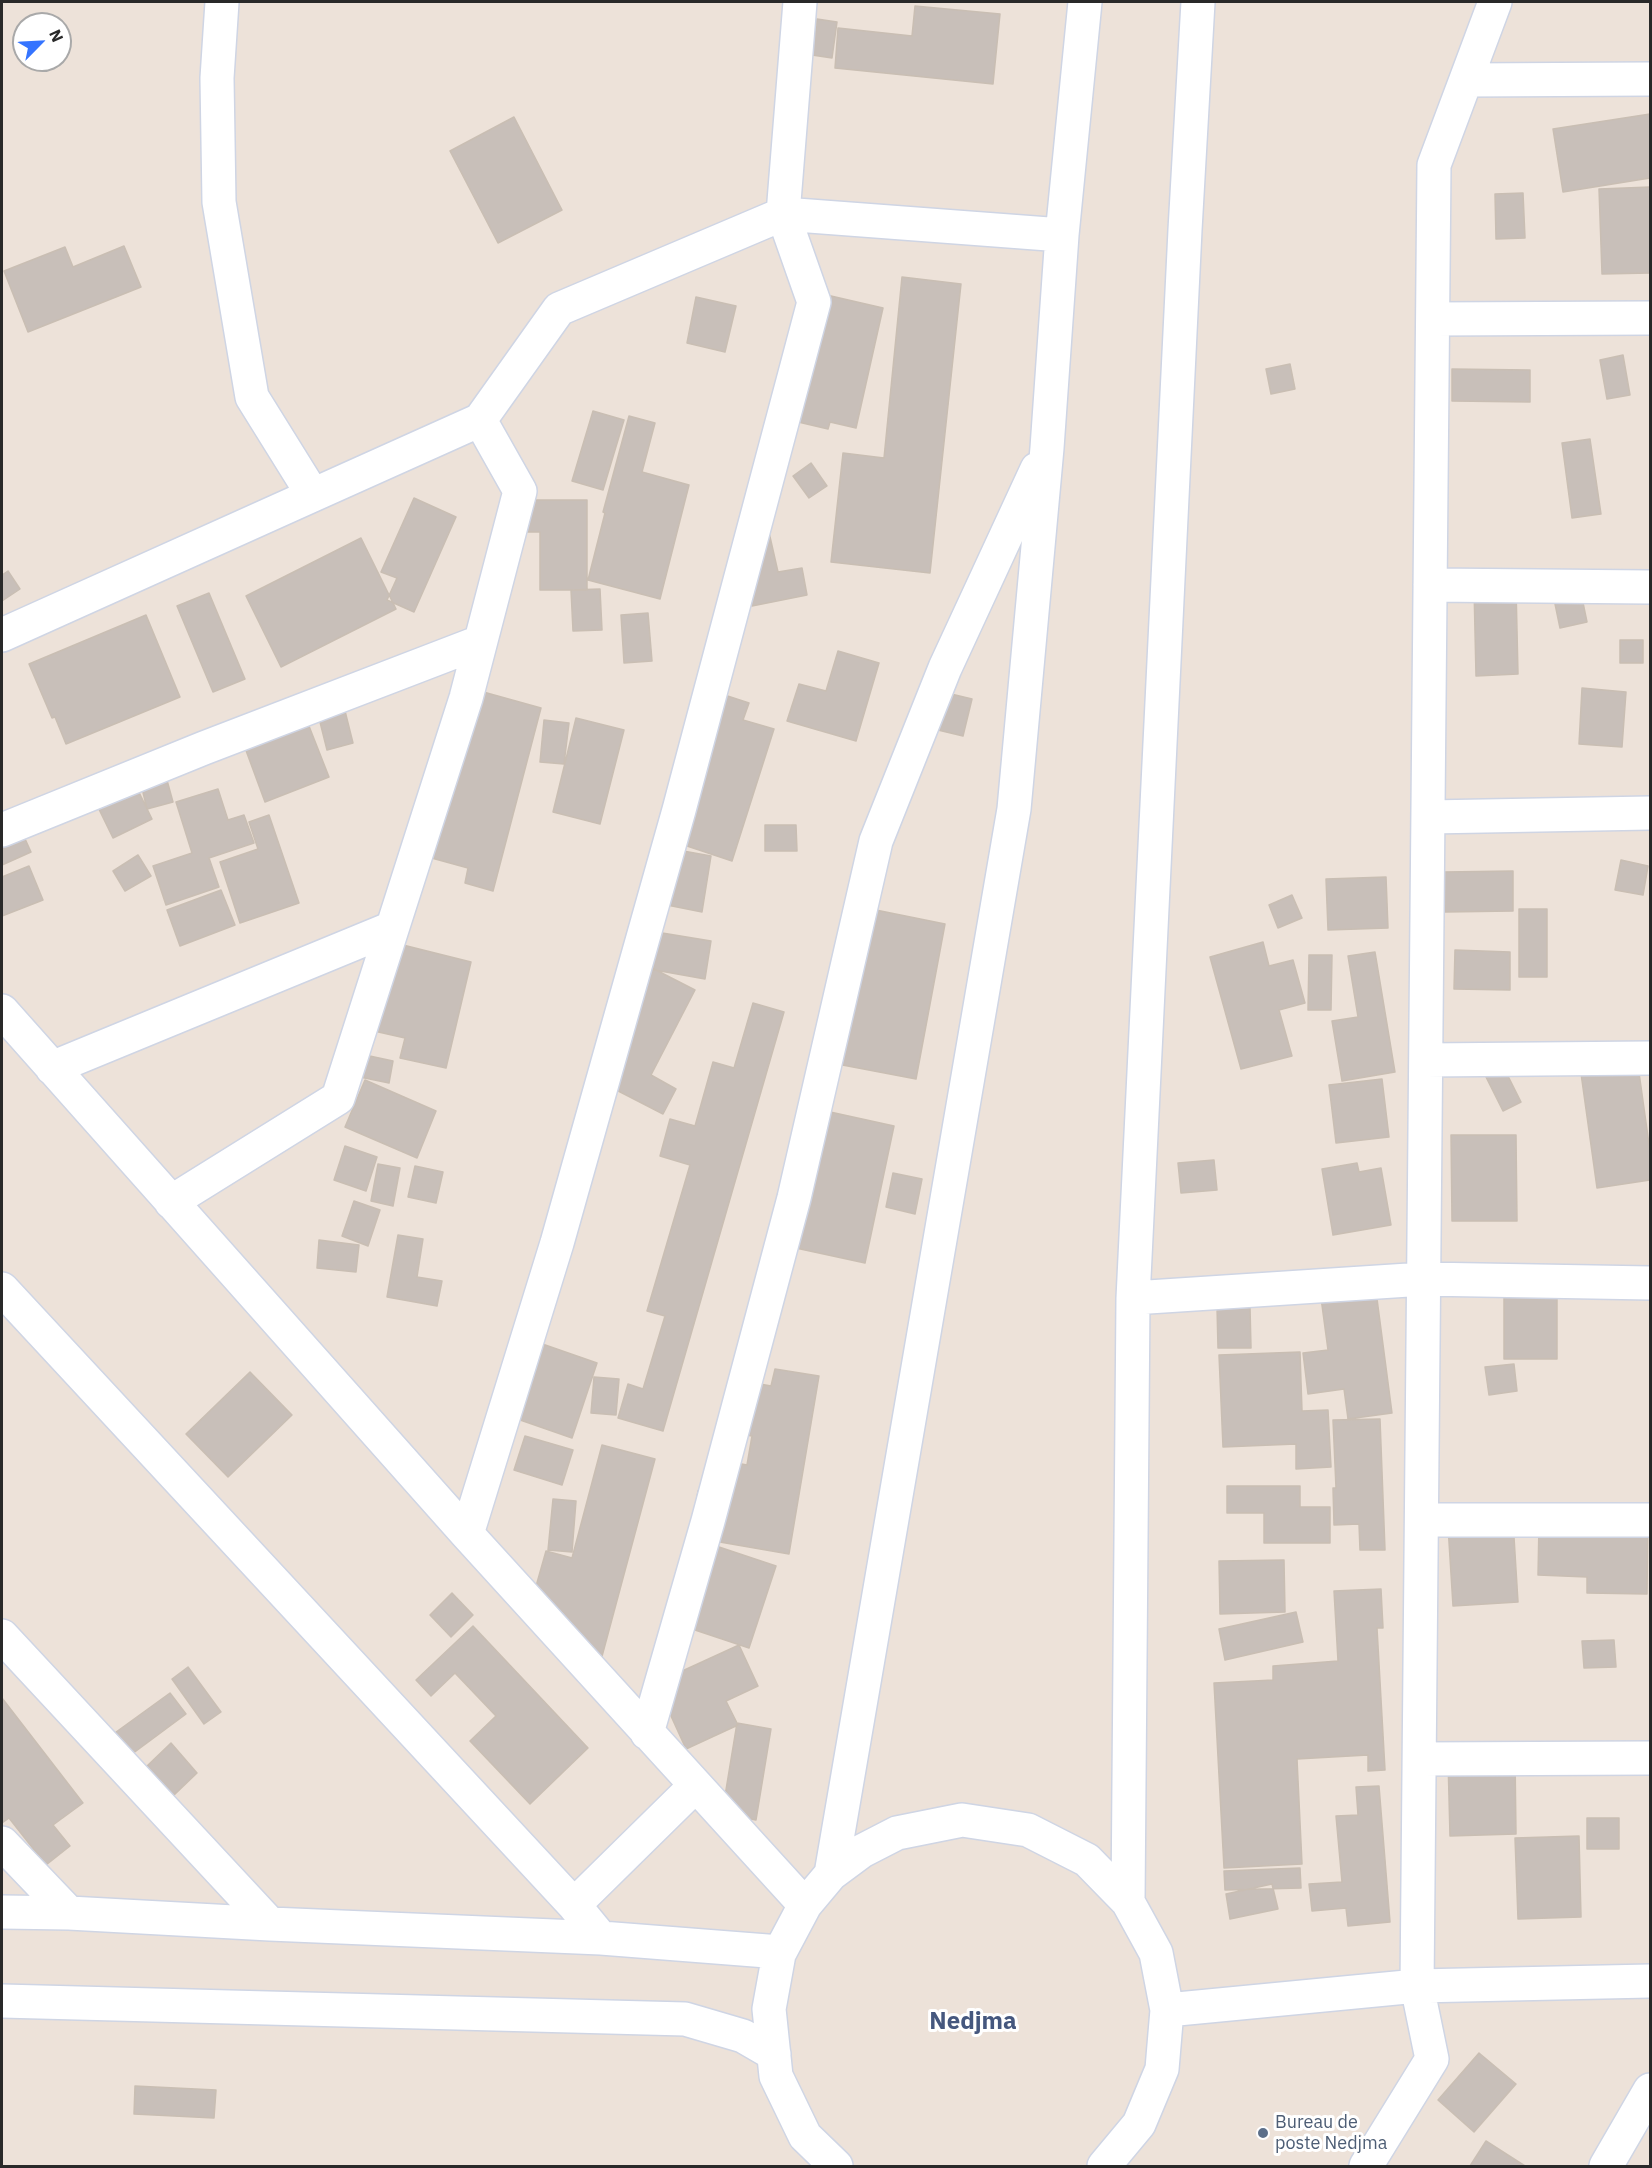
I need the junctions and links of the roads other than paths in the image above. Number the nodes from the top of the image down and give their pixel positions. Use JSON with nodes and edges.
{"nodes":[{"id":1,"x":222,"y":2,"type":"edge"},
{"id":2,"x":800,"y":2,"type":"edge"},
{"id":3,"x":1085,"y":2,"type":"edge"},
{"id":4,"x":1198,"y":2,"type":"edge"},
{"id":5,"x":1495,"y":2,"type":"edge"},
{"id":6,"x":1650,"y":79,"type":"edge"},
{"id":7,"x":1466,"y":80,"type":"junction"},
{"id":8,"x":783,"y":214,"type":"junction"},
{"id":9,"x":1062,"y":235,"type":"junction"},
{"id":10,"x":1650,"y":318,"type":"edge"},
{"id":11,"x":1433,"y":319,"type":"junction"},
{"id":12,"x":480,"y":420,"type":"junction"},
{"id":13,"x":1047,"y":448,"type":"junction"},
{"id":14,"x":313,"y":495,"type":"junction"},
{"id":15,"x":1430,"y":585,"type":"junction"},
{"id":16,"x":1650,"y":587,"type":"edge"},
{"id":17,"x":2,"y":635,"type":"edge"},
{"id":18,"x":480,"y":642,"type":"junction"},
{"id":19,"x":1650,"y":813,"type":"edge"},
{"id":20,"x":1429,"y":817,"type":"junction"},
{"id":21,"x":2,"y":830,"type":"edge"},
{"id":22,"x":392,"y":928,"type":"junction"},
{"id":23,"x":2,"y":1011,"type":"edge"},
{"id":24,"x":1650,"y":1058,"type":"edge"},
{"id":25,"x":1426,"y":1060,"type":"junction"},
{"id":26,"x":52,"y":1068,"type":"junction"},
{"id":27,"x":171,"y":1202,"type":"junction"},
{"id":28,"x":1424,"y":1279,"type":"junction"},
{"id":29,"x":1650,"y":1283,"type":"edge"},
{"id":30,"x":2,"y":1289,"type":"edge"},
{"id":31,"x":1133,"y":1298,"type":"junction"},
{"id":32,"x":1422,"y":1520,"type":"junction"},
{"id":33,"x":1650,"y":1520,"type":"edge"},
{"id":34,"x":467,"y":1534,"type":"junction"},
{"id":35,"x":2,"y":1636,"type":"edge"},
{"id":36,"x":646,"y":1733,"type":"junction"},
{"id":37,"x":1650,"y":1758,"type":"edge"},
{"id":38,"x":1420,"y":1759,"type":"junction"},
{"id":39,"x":695,"y":1786,"type":"junction"},
{"id":40,"x":2,"y":1843,"type":"edge"},
{"id":41,"x":831,"y":1874,"type":"junction"},
{"id":42,"x":1128,"y":1902,"type":"junction"},
{"id":43,"x":574,"y":1905,"type":"junction"},
{"id":44,"x":805,"y":1905,"type":"junction"},
{"id":45,"x":2,"y":1912,"type":"edge"},
{"id":46,"x":69,"y":1913,"type":"junction"},
{"id":47,"x":270,"y":1924,"type":"junction"},
{"id":48,"x":601,"y":1938,"type":"junction"},
{"id":49,"x":780,"y":1952,"type":"junction"},
{"id":50,"x":1650,"y":1981,"type":"edge"},
{"id":51,"x":1417,"y":1986,"type":"junction"},
{"id":52,"x":2,"y":2001,"type":"edge"},
{"id":53,"x":1167,"y":2010,"type":"junction"},
{"id":54,"x":774,"y":2054,"type":"junction"},
{"id":55,"x":1650,"y":2090,"type":"edge"},
{"id":56,"x":836,"y":2166,"type":"edge"},
{"id":57,"x":1104,"y":2166,"type":"edge"},
{"id":58,"x":1366,"y":2166,"type":"edge"},
{"id":59,"x":1606,"y":2166,"type":"edge"}],
"edges":[{"from":1,"to":14,"type":"street"},
{"from":2,"to":8,"type":"street"},
{"from":3,"to":9,"type":"street"},
{"from":4,"to":31,"type":"street"},
{"from":5,"to":7,"type":"street"},
{"from":6,"to":7,"type":"street"},
{"from":7,"to":11,"type":"street"},
{"from":8,"to":9,"type":"street"},
{"from":8,"to":12,"type":"street"},
{"from":8,"to":34,"type":"street"},
{"from":9,"to":13,"type":"street"},
{"from":10,"to":11,"type":"street"},
{"from":11,"to":15,"type":"street"},
{"from":12,"to":14,"type":"street"},
{"from":12,"to":18,"type":"street"},
{"from":13,"to":36,"type":"street"},
{"from":13,"to":41,"type":"street"},
{"from":14,"to":17,"type":"street"},
{"from":15,"to":16,"type":"street"},
{"from":15,"to":20,"type":"street"},
{"from":18,"to":21,"type":"street"},
{"from":18,"to":22,"type":"street"},
{"from":19,"to":20,"type":"street"},
{"from":20,"to":25,"type":"street"},
{"from":22,"to":26,"type":"street"},
{"from":22,"to":27,"type":"street"},
{"from":23,"to":26,"type":"street"},
{"from":24,"to":25,"type":"street"},
{"from":25,"to":28,"type":"street"},
{"from":26,"to":27,"type":"street"},
{"from":27,"to":34,"type":"street"},
{"from":28,"to":29,"type":"street"},
{"from":28,"to":31,"type":"street"},
{"from":28,"to":32,"type":"street"},
{"from":30,"to":43,"type":"street"},
{"from":31,"to":42,"type":"street"},
{"from":32,"to":33,"type":"street"},
{"from":32,"to":38,"type":"street"},
{"from":34,"to":36,"type":"street"},
{"from":35,"to":47,"type":"street"},
{"from":36,"to":39,"type":"street"},
{"from":37,"to":38,"type":"street"},
{"from":38,"to":51,"type":"street"},
{"from":39,"to":43,"type":"street"},
{"from":39,"to":44,"type":"street"},
{"from":40,"to":46,"type":"street"},
{"from":41,"to":42,"type":"street"},
{"from":41,"to":44,"type":"street"},
{"from":42,"to":53,"type":"street"},
{"from":43,"to":48,"type":"street"},
{"from":44,"to":49,"type":"street"},
{"from":45,"to":46,"type":"street"},
{"from":46,"to":47,"type":"street"},
{"from":47,"to":48,"type":"street"},
{"from":48,"to":49,"type":"street"},
{"from":49,"to":54,"type":"street"},
{"from":50,"to":51,"type":"street"},
{"from":51,"to":53,"type":"street"},
{"from":51,"to":58,"type":"street"},
{"from":52,"to":54,"type":"street"},
{"from":53,"to":57,"type":"street"},
{"from":54,"to":56,"type":"street"},
{"from":55,"to":59,"type":"street"}]}
